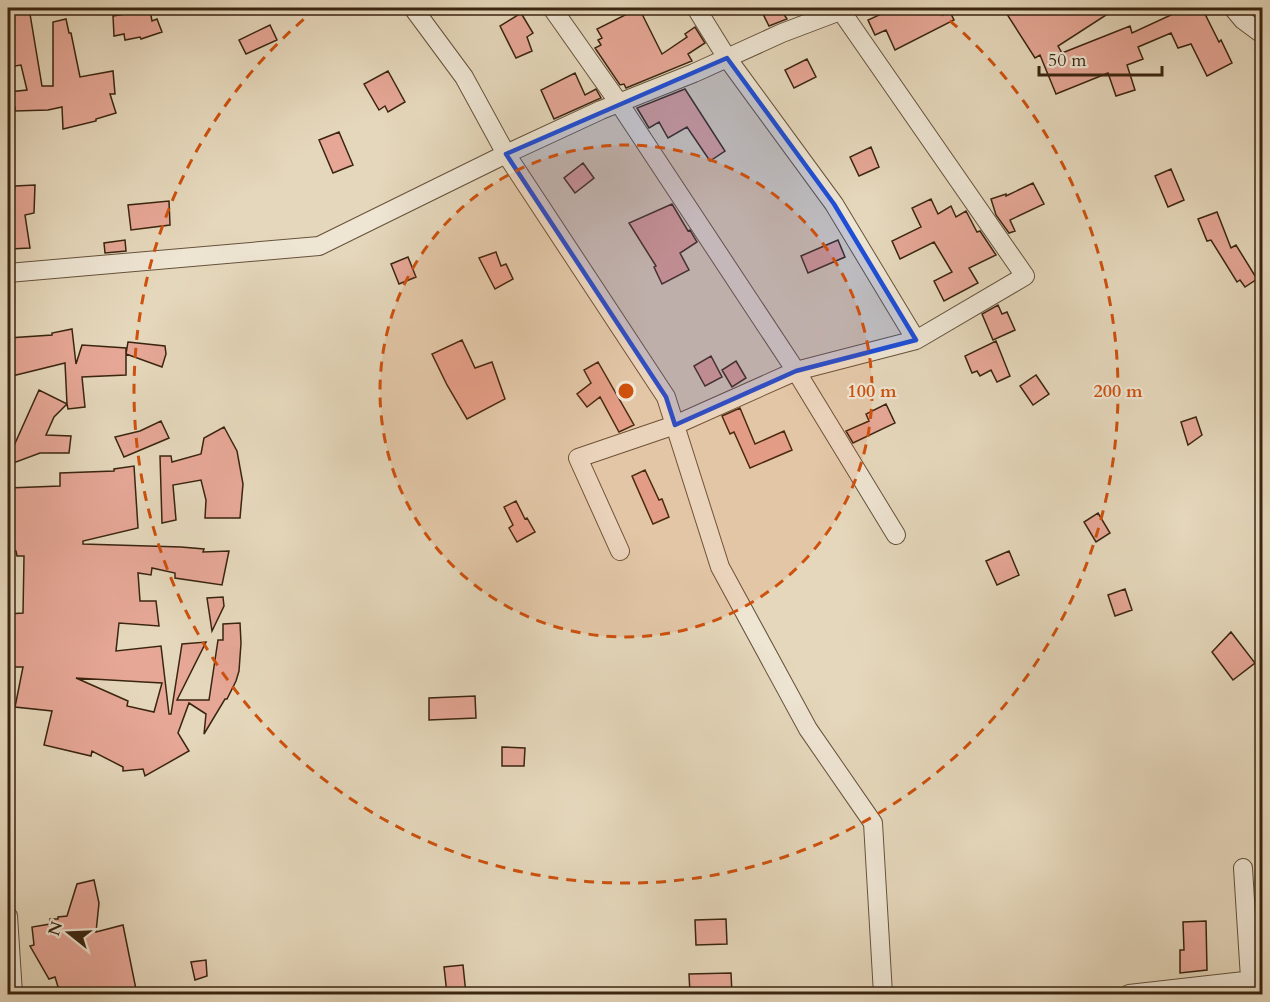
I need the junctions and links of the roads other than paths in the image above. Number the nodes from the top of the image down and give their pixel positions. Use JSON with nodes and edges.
{"nodes":[{"id":1,"x":413,"y":8,"type":"edge"},
{"id":2,"x":552,"y":8,"type":"edge"},
{"id":3,"x":696,"y":8,"type":"edge"},
{"id":4,"x":842,"y":8,"type":"edge"},
{"id":5,"x":1233,"y":8,"type":"edge"},
{"id":6,"x":1263,"y":34,"type":"edge"},
{"id":7,"x":727,"y":58,"type":"junction"},
{"id":8,"x":619,"y":103,"type":"junction"},
{"id":9,"x":506,"y":154,"type":"junction"},
{"id":10,"x":8,"y":273,"type":"edge"},
{"id":11,"x":916,"y":340,"type":"junction"},
{"id":12,"x":796,"y":371,"type":"junction"},
{"id":13,"x":675,"y":425,"type":"junction"},
{"id":14,"x":896,"y":535,"type":"dead end"},
{"id":15,"x":620,"y":551,"type":"dead end"},
{"id":16,"x":1244,"y":868,"type":"dead end"},
{"id":17,"x":8,"y":915,"type":"edge"},
{"id":18,"x":1254,"y":985,"type":"edge"},
{"id":19,"x":13,"y":994,"type":"edge"},
{"id":20,"x":883,"y":994,"type":"edge"},
{"id":21,"x":1129,"y":994,"type":"edge"}],
"edges":[{"from":1,"to":9,"type":"street"},
{"from":2,"to":8,"type":"street"},
{"from":3,"to":7,"type":"street"},
{"from":4,"to":7,"type":"street"},
{"from":4,"to":11,"type":"street"},
{"from":5,"to":6,"type":"street"},
{"from":7,"to":8,"type":"street"},
{"from":7,"to":11,"type":"street"},
{"from":8,"to":9,"type":"street"},
{"from":8,"to":12,"type":"street"},
{"from":9,"to":10,"type":"street"},
{"from":9,"to":13,"type":"street"},
{"from":11,"to":12,"type":"street"},
{"from":12,"to":13,"type":"street"},
{"from":12,"to":14,"type":"street"},
{"from":13,"to":15,"type":"street"},
{"from":13,"to":20,"type":"street"},
{"from":16,"to":18,"type":"street"},
{"from":17,"to":19,"type":"street"},
{"from":18,"to":21,"type":"street"}]}
